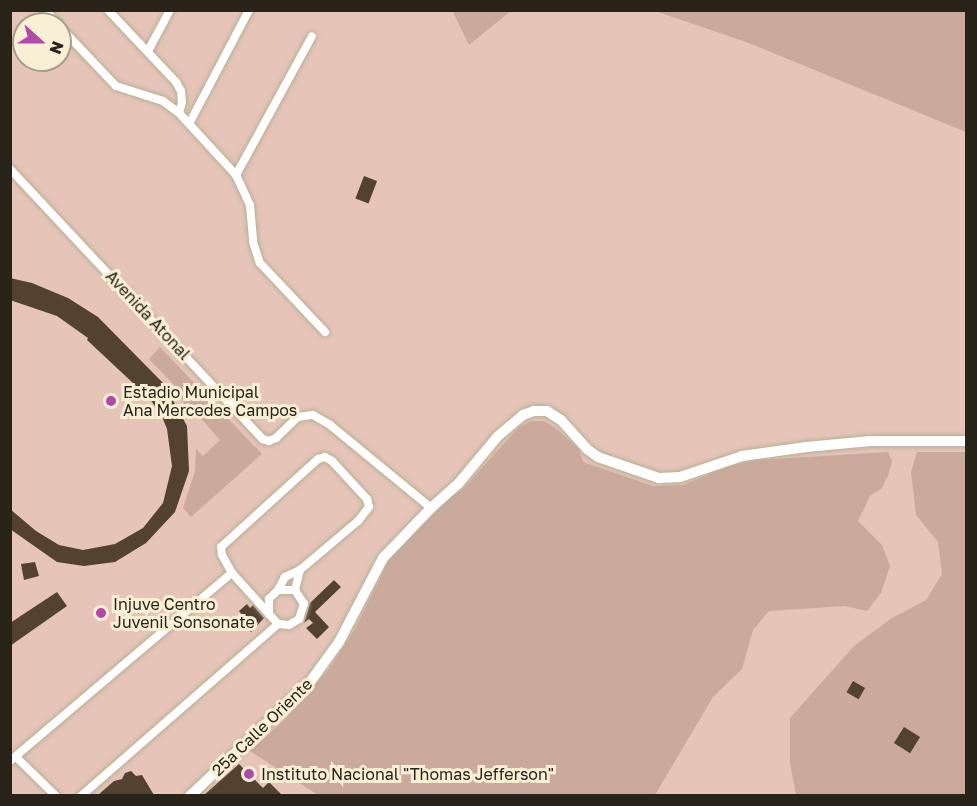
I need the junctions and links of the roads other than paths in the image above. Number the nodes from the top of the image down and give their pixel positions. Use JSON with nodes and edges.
{"nodes":[{"id":1,"x":108,"y":10,"type":"edge"},
{"id":2,"x":170,"y":10,"type":"edge"},
{"id":3,"x":249,"y":10,"type":"edge"},
{"id":4,"x":312,"y":36,"type":"dead end"},
{"id":5,"x":72,"y":39,"type":"edge"},
{"id":6,"x":148,"y":51,"type":"junction"},
{"id":7,"x":179,"y":113,"type":"junction"},
{"id":8,"x":189,"y":124,"type":"junction"},
{"id":9,"x":10,"y":169,"type":"edge"},
{"id":10,"x":236,"y":176,"type":"junction"},
{"id":11,"x":325,"y":332,"type":"dead end"},
{"id":12,"x":966,"y":441,"type":"edge"},
{"id":13,"x":431,"y":508,"type":"junction"},
{"id":14,"x":300,"y":570,"type":"junction"},
{"id":15,"x":232,"y":573,"type":"junction"},
{"id":16,"x":295,"y":590,"type":"junction"},
{"id":17,"x":249,"y":592,"type":"junction"},
{"id":18,"x":275,"y":592,"type":"junction"},
{"id":19,"x":268,"y":614,"type":"junction"},
{"id":20,"x":278,"y":624,"type":"junction"},
{"id":21,"x":14,"y":759,"type":"edge"},
{"id":22,"x":56,"y":795,"type":"edge"},
{"id":23,"x":81,"y":795,"type":"edge"},
{"id":24,"x":190,"y":795,"type":"edge"}],
"edges":[{"from":1,"to":6,"type":"street"},
{"from":2,"to":6,"type":"street"},
{"from":3,"to":8,"type":"street"},
{"from":4,"to":10,"type":"street"},
{"from":5,"to":7,"type":"street"},
{"from":6,"to":7,"type":"street"},
{"from":7,"to":8,"type":"street"},
{"from":8,"to":10,"type":"street"},
{"from":9,"to":13,"type":"street","name":"Avenida Atonal"},
{"from":10,"to":11,"type":"street"},
{"from":12,"to":13,"type":"street","name":"25a Calle Oriente"},
{"from":13,"to":24,"type":"street","name":"25a Calle Oriente"},
{"from":14,"to":15,"type":"street"},
{"from":14,"to":16,"type":"street"},
{"from":14,"to":18,"type":"street"},
{"from":15,"to":17,"type":"street"},
{"from":15,"to":21,"type":"street"},
{"from":16,"to":18,"type":"street"},
{"from":16,"to":20,"type":"street"},
{"from":17,"to":18,"type":"street"},
{"from":17,"to":19,"type":"street"},
{"from":18,"to":19,"type":"street"},
{"from":19,"to":20,"type":"street"},
{"from":20,"to":23,"type":"street"},
{"from":21,"to":22,"type":"street"}]}
